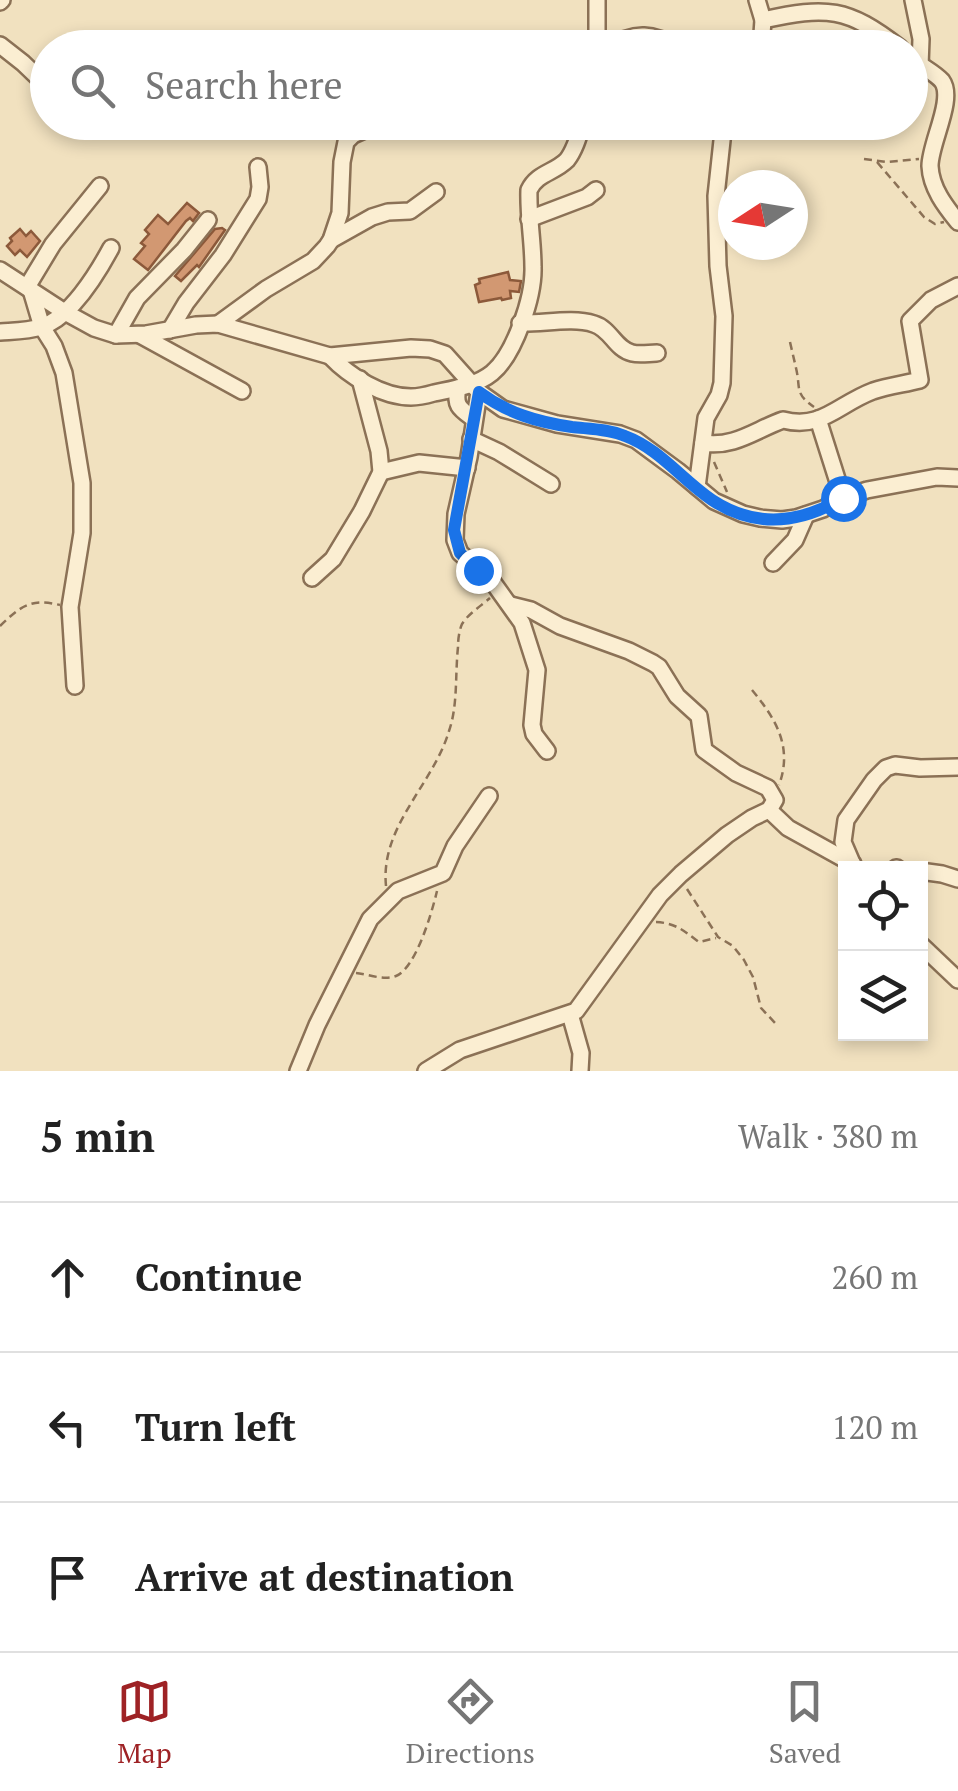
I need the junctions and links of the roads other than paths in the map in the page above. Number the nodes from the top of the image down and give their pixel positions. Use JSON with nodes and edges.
{"nodes":[{"id":1,"x":597,"y":0,"type":"edge"},
{"id":2,"x":757,"y":0,"type":"edge"},
{"id":3,"x":913,"y":0,"type":"edge"},
{"id":4,"x":763,"y":20,"type":"junction"},
{"id":5,"x":597,"y":30,"type":"edge"},
{"id":6,"x":762,"y":30,"type":"edge"},
{"id":7,"x":873,"y":30,"type":"edge"},
{"id":8,"x":918,"y":30,"type":"edge"},
{"id":9,"x":0,"y":46,"type":"edge"},
{"id":10,"x":30,"y":70,"type":"edge"},
{"id":11,"x":928,"y":71,"type":"edge"},
{"id":12,"x":348,"y":140,"type":"edge"},
{"id":13,"x":576,"y":140,"type":"edge"},
{"id":14,"x":722,"y":140,"type":"edge"},
{"id":15,"x":258,"y":167,"type":"dead end"},
{"id":16,"x":100,"y":186,"type":"dead end"},
{"id":17,"x":596,"y":190,"type":"dead end"},
{"id":18,"x":436,"y":192,"type":"dead end"},
{"id":19,"x":529,"y":218,"type":"junction"},
{"id":20,"x":208,"y":220,"type":"dead end"},
{"id":21,"x":956,"y":220,"type":"edge"},
{"id":22,"x":331,"y":240,"type":"junction"},
{"id":23,"x":110,"y":248,"type":"dead end"},
{"id":24,"x":0,"y":270,"type":"edge"},
{"id":25,"x":958,"y":286,"type":"edge"},
{"id":26,"x":29,"y":289,"type":"junction"},
{"id":27,"x":63,"y":311,"type":"junction"},
{"id":28,"x":520,"y":323,"type":"junction"},
{"id":29,"x":218,"y":324,"type":"junction"},
{"id":30,"x":42,"y":327,"type":"junction"},
{"id":31,"x":170,"y":330,"type":"junction"},
{"id":32,"x":0,"y":332,"type":"edge"},
{"id":33,"x":138,"y":334,"type":"junction"},
{"id":34,"x":116,"y":335,"type":"junction"},
{"id":35,"x":657,"y":353,"type":"dead end"},
{"id":36,"x":330,"y":356,"type":"junction"},
{"id":37,"x":360,"y":379,"type":"junction"},
{"id":38,"x":469,"y":388,"type":"junction"},
{"id":39,"x":242,"y":391,"type":"dead end"},
{"id":40,"x":823,"y":418,"type":"junction"},
{"id":41,"x":472,"y":439,"type":"junction"},
{"id":42,"x":706,"y":444,"type":"junction"},
{"id":43,"x":466,"y":468,"type":"junction"},
{"id":44,"x":381,"y":472,"type":"junction"},
{"id":45,"x":958,"y":478,"type":"edge"},
{"id":46,"x":551,"y":484,"type":"dead end"},
{"id":47,"x":697,"y":487,"type":"junction"},
{"id":48,"x":843,"y":498,"type":"junction"},
{"id":49,"x":806,"y":516,"type":"junction"},
{"id":50,"x":773,"y":563,"type":"dead end"},
{"id":51,"x":312,"y":578,"type":"dead end"},
{"id":52,"x":510,"y":604,"type":"junction"},
{"id":53,"x":75,"y":686,"type":"dead end"},
{"id":54,"x":547,"y":751,"type":"dead end"},
{"id":55,"x":958,"y":767,"type":"edge"},
{"id":56,"x":489,"y":796,"type":"dead end"},
{"id":57,"x":772,"y":802,"type":"junction"},
{"id":58,"x":847,"y":861,"type":"edge"},
{"id":59,"x":853,"y":861,"type":"edge"},
{"id":60,"x":928,"y":872,"type":"edge"},
{"id":61,"x":958,"y":879,"type":"edge"},
{"id":62,"x":927,"y":951,"type":"edge"},
{"id":63,"x":958,"y":980,"type":"edge"},
{"id":64,"x":570,"y":1014,"type":"junction"},
{"id":65,"x":298,"y":1071,"type":"edge"},
{"id":66,"x":426,"y":1071,"type":"edge"},
{"id":67,"x":580,"y":1071,"type":"edge"}],
"edges":[{"from":1,"to":5,"type":"street"},
{"from":2,"to":4,"type":"street"},
{"from":3,"to":8,"type":"street"},
{"from":4,"to":6,"type":"street"},
{"from":4,"to":7,"type":"street"},
{"from":9,"to":10,"type":"street"},
{"from":11,"to":21,"type":"street"},
{"from":12,"to":22,"type":"street"},
{"from":13,"to":19,"type":"street"},
{"from":14,"to":42,"type":"street"},
{"from":15,"to":31,"type":"street"},
{"from":16,"to":26,"type":"street"},
{"from":17,"to":19,"type":"street"},
{"from":18,"to":22,"type":"street"},
{"from":19,"to":28,"type":"street"},
{"from":20,"to":34,"type":"street"},
{"from":22,"to":29,"type":"street"},
{"from":23,"to":27,"type":"street"},
{"from":24,"to":26,"type":"street"},
{"from":25,"to":40,"type":"street"},
{"from":26,"to":27,"type":"street"},
{"from":26,"to":30,"type":"street"},
{"from":27,"to":30,"type":"street"},
{"from":27,"to":34,"type":"street"},
{"from":28,"to":35,"type":"street"},
{"from":28,"to":38,"type":"street"},
{"from":29,"to":31,"type":"street"},
{"from":29,"to":36,"type":"street"},
{"from":30,"to":32,"type":"street"},
{"from":30,"to":53,"type":"street"},
{"from":31,"to":33,"type":"street"},
{"from":33,"to":34,"type":"street"},
{"from":33,"to":39,"type":"street"},
{"from":36,"to":37,"type":"street"},
{"from":36,"to":38,"type":"street"},
{"from":37,"to":38,"type":"street"},
{"from":37,"to":44,"type":"street"},
{"from":38,"to":41,"type":"street"},
{"from":38,"to":47,"type":"street"},
{"from":40,"to":42,"type":"street"},
{"from":40,"to":48,"type":"street"},
{"from":41,"to":43,"type":"street"},
{"from":41,"to":46,"type":"street"},
{"from":42,"to":47,"type":"street"},
{"from":43,"to":44,"type":"street"},
{"from":43,"to":52,"type":"street"},
{"from":44,"to":51,"type":"street"},
{"from":45,"to":48,"type":"street"},
{"from":47,"to":49,"type":"street"},
{"from":48,"to":49,"type":"street"},
{"from":49,"to":50,"type":"street"},
{"from":52,"to":54,"type":"street"},
{"from":52,"to":57,"type":"street"},
{"from":55,"to":59,"type":"street"},
{"from":56,"to":65,"type":"street"},
{"from":57,"to":58,"type":"street"},
{"from":57,"to":64,"type":"street"},
{"from":60,"to":61,"type":"street"},
{"from":62,"to":63,"type":"street"},
{"from":64,"to":66,"type":"street"},
{"from":64,"to":67,"type":"street"}]}
